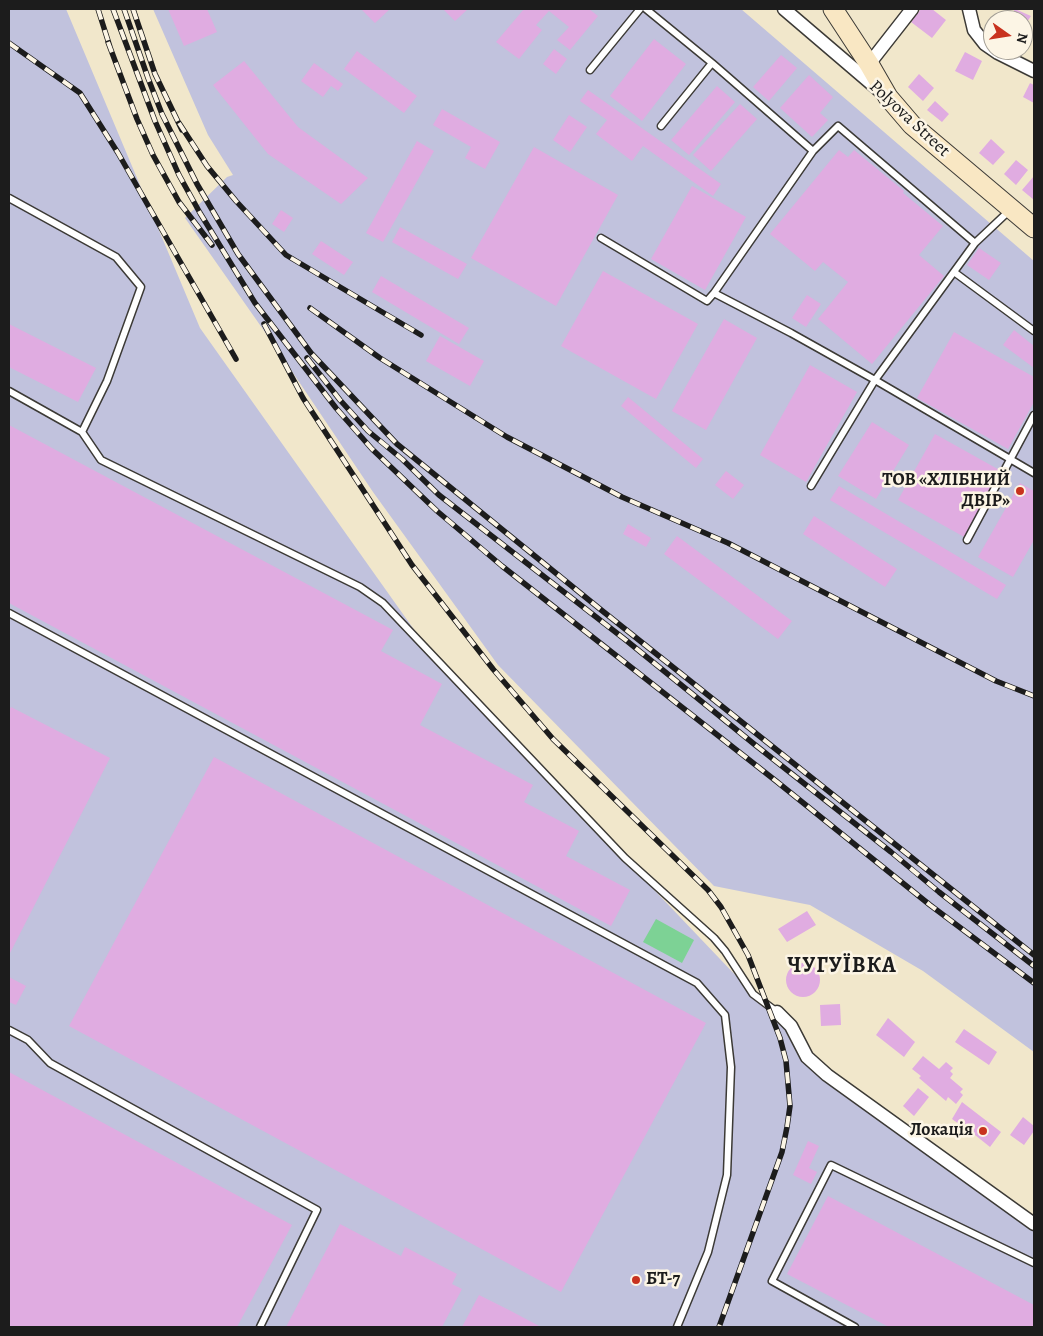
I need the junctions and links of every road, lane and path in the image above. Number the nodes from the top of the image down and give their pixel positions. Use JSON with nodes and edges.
{"nodes":[{"id":1,"x":640,"y":9,"type":"edge"},
{"id":2,"x":646,"y":9,"type":"edge"},
{"id":3,"x":784,"y":9,"type":"edge"},
{"id":4,"x":833,"y":9,"type":"edge"},
{"id":5,"x":912,"y":9,"type":"edge"},
{"id":6,"x":969,"y":9,"type":"edge"},
{"id":7,"x":712,"y":63,"type":"junction"},
{"id":8,"x":869,"y":64,"type":"junction"},
{"id":9,"x":590,"y":70,"type":"dead end"},
{"id":10,"x":1034,"y":71,"type":"edge"},
{"id":11,"x":888,"y":97,"type":"junction"},
{"id":12,"x":661,"y":126,"type":"dead end"},
{"id":13,"x":813,"y":151,"type":"junction"},
{"id":14,"x":9,"y":198,"type":"edge"},
{"id":15,"x":1011,"y":209,"type":"junction"},
{"id":16,"x":1034,"y":228,"type":"edge"},
{"id":17,"x":601,"y":238,"type":"dead end"},
{"id":18,"x":975,"y":243,"type":"junction"},
{"id":19,"x":954,"y":272,"type":"junction"},
{"id":20,"x":714,"y":293,"type":"junction"},
{"id":21,"x":1034,"y":331,"type":"edge"},
{"id":22,"x":875,"y":380,"type":"junction"},
{"id":23,"x":9,"y":390,"type":"edge"},
{"id":24,"x":1034,"y":415,"type":"edge"},
{"id":25,"x":82,"y":432,"type":"junction"},
{"id":26,"x":1012,"y":459,"type":"junction"},
{"id":27,"x":1034,"y":473,"type":"edge"},
{"id":28,"x":810,"y":486,"type":"dead end"},
{"id":29,"x":967,"y":540,"type":"dead end"},
{"id":30,"x":9,"y":613,"type":"edge"},
{"id":31,"x":777,"y":1012,"type":"joint"},
{"id":32,"x":9,"y":1030,"type":"edge"},
{"id":33,"x":1034,"y":1224,"type":"edge"},
{"id":34,"x":1034,"y":1262,"type":"edge"},
{"id":35,"x":260,"y":1327,"type":"edge"},
{"id":36,"x":677,"y":1327,"type":"edge"},
{"id":37,"x":855,"y":1327,"type":"edge"}],
"edges":[{"from":1,"to":9,"type":"lane"},
{"from":2,"to":7,"type":"lane"},
{"from":3,"to":11,"type":"street","name":"Polyova Street"},
{"from":4,"to":8,"type":"main road"},
{"from":5,"to":8,"type":"street"},
{"from":6,"to":10,"type":"street"},
{"from":7,"to":12,"type":"lane"},
{"from":7,"to":13,"type":"lane"},
{"from":8,"to":11,"type":"main road"},
{"from":11,"to":15,"type":"main road","name":"Polyova Street"},
{"from":13,"to":18,"type":"lane"},
{"from":13,"to":20,"type":"lane"},
{"from":14,"to":25,"type":"lane"},
{"from":15,"to":16,"type":"main road","name":"Polyova Street"},
{"from":15,"to":18,"type":"lane"},
{"from":17,"to":20,"type":"lane"},
{"from":18,"to":19,"type":"lane"},
{"from":19,"to":21,"type":"lane"},
{"from":19,"to":22,"type":"lane"},
{"from":20,"to":22,"type":"lane"},
{"from":22,"to":26,"type":"lane"},
{"from":22,"to":28,"type":"lane"},
{"from":23,"to":25,"type":"lane"},
{"from":24,"to":26,"type":"lane"},
{"from":25,"to":31,"type":"lane"},
{"from":26,"to":27,"type":"lane"},
{"from":26,"to":29,"type":"lane"},
{"from":30,"to":36,"type":"lane"},
{"from":31,"to":33,"type":"street"},
{"from":32,"to":35,"type":"lane"},
{"from":34,"to":37,"type":"lane"}]}
